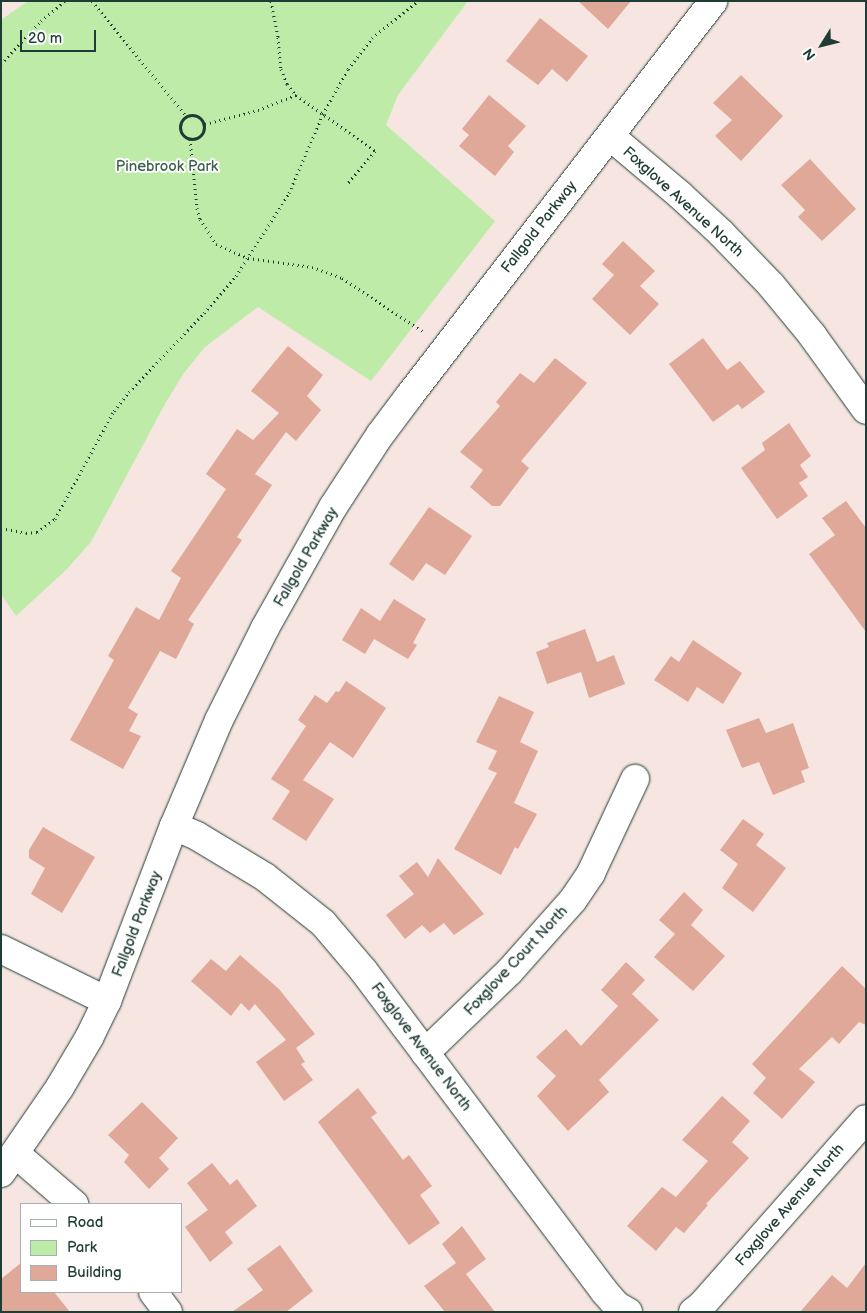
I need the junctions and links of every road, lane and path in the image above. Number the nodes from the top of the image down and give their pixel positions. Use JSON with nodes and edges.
{"nodes":[{"id":1,"x":65,"y":1,"type":"edge"},
{"id":2,"x":92,"y":1,"type":"edge"},
{"id":3,"x":271,"y":1,"type":"edge"},
{"id":4,"x":418,"y":1,"type":"edge"},
{"id":5,"x":713,"y":1,"type":"edge"},
{"id":6,"x":1,"y":64,"type":"edge"},
{"id":7,"x":296,"y":95,"type":"junction"},
{"id":8,"x":323,"y":114,"type":"junction"},
{"id":9,"x":186,"y":116,"type":"junction"},
{"id":10,"x":205,"y":124,"type":"junction"},
{"id":11,"x":610,"y":136,"type":"junction"},
{"id":12,"x":190,"y":139,"type":"junction"},
{"id":13,"x":348,"y":183,"type":"dead end"},
{"id":14,"x":248,"y":258,"type":"junction"},
{"id":15,"x":424,"y":332,"type":"dead end"},
{"id":16,"x":866,"y":410,"type":"edge"},
{"id":17,"x":1,"y":528,"type":"edge"},
{"id":18,"x":635,"y":779,"type":"dead end"},
{"id":19,"x":174,"y":826,"type":"junction"},
{"id":20,"x":1,"y":949,"type":"edge"},
{"id":21,"x":107,"y":1001,"type":"junction"},
{"id":22,"x":425,"y":1053,"type":"junction"},
{"id":23,"x":866,"y":1119,"type":"edge"},
{"id":24,"x":9,"y":1163,"type":"edge"},
{"id":25,"x":72,"y":1203,"type":"edge"},
{"id":26,"x":154,"y":1293,"type":"edge"},
{"id":27,"x":168,"y":1312,"type":"edge"},
{"id":28,"x":628,"y":1312,"type":"edge"},
{"id":29,"x":693,"y":1312,"type":"edge"}],
"edges":[{"from":1,"to":6,"type":"path"},
{"from":2,"to":9,"type":"path"},
{"from":3,"to":7,"type":"path"},
{"from":4,"to":8,"type":"path"},
{"from":5,"to":11,"type":"street","name":"Fallgold Parkway"},
{"from":7,"to":8,"type":"path"},
{"from":7,"to":10,"type":"path"},
{"from":8,"to":13,"type":"path"},
{"from":8,"to":14,"type":"path"},
{"from":9,"to":10,"type":"path"},
{"from":9,"to":12,"type":"path"},
{"from":10,"to":12,"type":"path"},
{"from":11,"to":16,"type":"street","name":"Foxglove Avenue North"},
{"from":11,"to":19,"type":"street","name":"Fallgold Parkway"},
{"from":12,"to":14,"type":"path"},
{"from":14,"to":15,"type":"path"},
{"from":14,"to":17,"type":"path"},
{"from":18,"to":22,"type":"street","name":"Foxglove Court North"},
{"from":19,"to":21,"type":"street","name":"Fallgold Parkway"},
{"from":19,"to":22,"type":"street","name":"Foxglove Avenue North"},
{"from":20,"to":21,"type":"street"},
{"from":21,"to":24,"type":"street","name":"Fallgold Parkway"},
{"from":22,"to":28,"type":"street","name":"Foxglove Avenue North"},
{"from":23,"to":29,"type":"street","name":"Foxglove Avenue North"},
{"from":24,"to":25,"type":"street"},
{"from":26,"to":27,"type":"street"}]}
